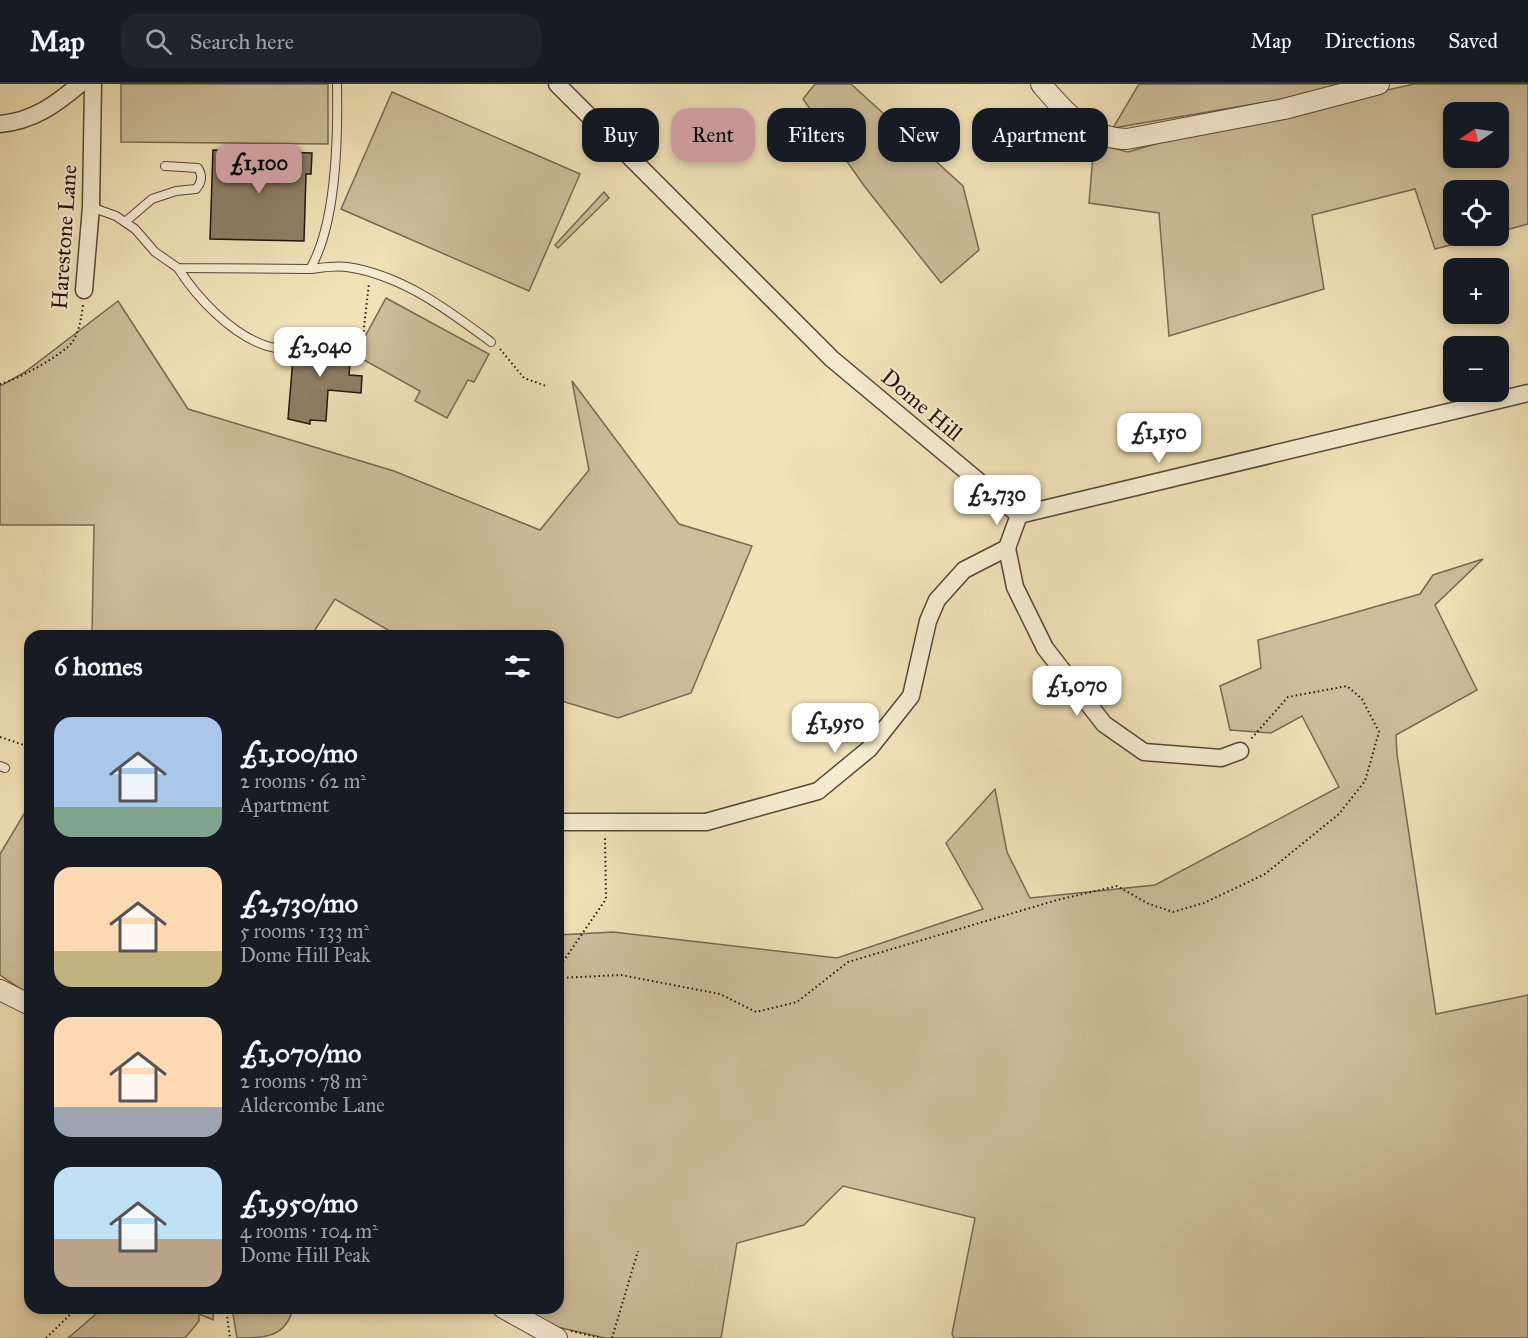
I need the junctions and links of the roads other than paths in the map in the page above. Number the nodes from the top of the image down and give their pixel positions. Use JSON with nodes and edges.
{"nodes":[{"id":1,"x":80,"y":84,"type":"edge"},
{"id":2,"x":93,"y":84,"type":"edge"},
{"id":3,"x":337,"y":84,"type":"edge"},
{"id":4,"x":556,"y":84,"type":"edge"},
{"id":5,"x":1041,"y":84,"type":"edge"},
{"id":6,"x":1379,"y":84,"type":"edge"},
{"id":7,"x":0,"y":124,"type":"edge"},
{"id":8,"x":165,"y":166,"type":"dead end"},
{"id":9,"x":91,"y":207,"type":"junction"},
{"id":10,"x":125,"y":222,"type":"junction"},
{"id":11,"x":178,"y":268,"type":"junction"},
{"id":12,"x":310,"y":269,"type":"junction"},
{"id":13,"x":84,"y":290,"type":"road end"},
{"id":14,"x":491,"y":342,"type":"road end"},
{"id":15,"x":300,"y":352,"type":"dead end"},
{"id":16,"x":1528,"y":393,"type":"edge"},
{"id":17,"x":1018,"y":515,"type":"junction"},
{"id":18,"x":1007,"y":548,"type":"junction"},
{"id":19,"x":1240,"y":751,"type":"road end"},
{"id":20,"x":564,"y":822,"type":"edge"},
{"id":21,"x":0,"y":990,"type":"edge"},
{"id":22,"x":24,"y":1002,"type":"edge"},
{"id":23,"x":514,"y":1314,"type":"edge"},
{"id":24,"x":555,"y":1337,"type":"edge"}],
"edges":[{"from":1,"to":7,"type":"street"},
{"from":2,"to":9,"type":"street","name":"Harestone Lane"},
{"from":3,"to":12,"type":"lane"},
{"from":4,"to":17,"type":"street","name":"Dome Hill"},
{"from":5,"to":6,"type":"street"},
{"from":8,"to":10,"type":"lane"},
{"from":9,"to":10,"type":"lane"},
{"from":9,"to":13,"type":"street","name":"Harestone Lane"},
{"from":10,"to":11,"type":"lane"},
{"from":11,"to":12,"type":"lane"},
{"from":11,"to":15,"type":"lane"},
{"from":12,"to":14,"type":"lane"},
{"from":16,"to":17,"type":"street"},
{"from":17,"to":18,"type":"street"},
{"from":18,"to":19,"type":"street"},
{"from":18,"to":20,"type":"street"},
{"from":21,"to":22,"type":"street"},
{"from":23,"to":24,"type":"street"}]}
